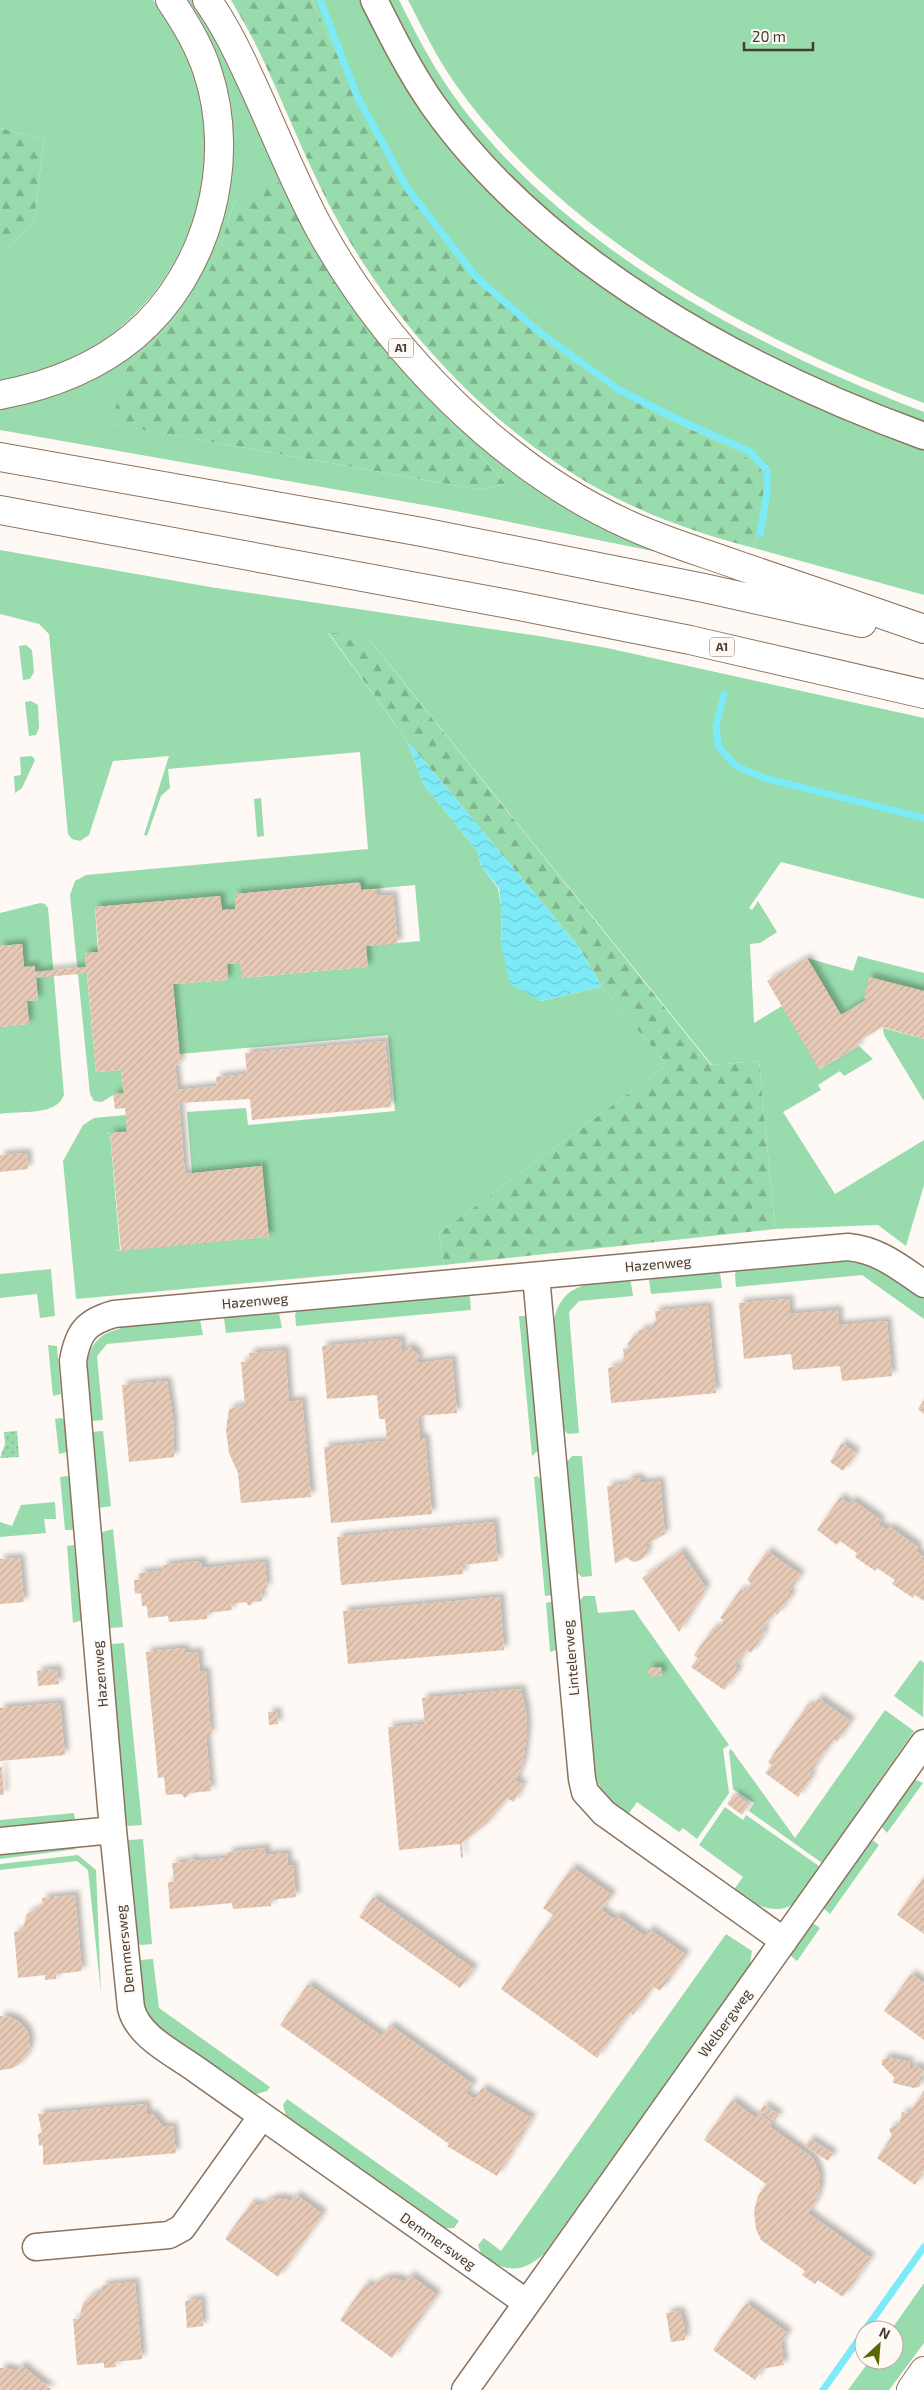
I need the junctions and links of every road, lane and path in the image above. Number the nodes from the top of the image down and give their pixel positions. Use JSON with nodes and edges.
{"nodes":[{"id":1,"x":170,"y":0,"type":"edge"},
{"id":2,"x":207,"y":0,"type":"edge"},
{"id":3,"x":374,"y":0,"type":"edge"},
{"id":4,"x":0,"y":395,"type":"edge"},
{"id":5,"x":924,"y":436,"type":"edge"},
{"id":6,"x":0,"y":457,"type":"edge"},
{"id":7,"x":0,"y":510,"type":"edge"},
{"id":8,"x":924,"y":629,"type":"edge"},
{"id":9,"x":924,"y":637,"type":"edge"},
{"id":10,"x":924,"y":694,"type":"edge"},
{"id":11,"x":536,"y":1276,"type":"junction"},
{"id":12,"x":924,"y":1284,"type":"edge"},
{"id":13,"x":924,"y":1743,"type":"edge"},
{"id":14,"x":113,"y":1830,"type":"junction"},
{"id":15,"x":0,"y":1841,"type":"edge"},
{"id":16,"x":784,"y":1941,"type":"junction"},
{"id":17,"x":262,"y":2116,"type":"junction"},
{"id":18,"x":36,"y":2247,"type":"dead end"},
{"id":19,"x":527,"y":2303,"type":"junction"},
{"id":20,"x":924,"y":2371,"type":"edge"},
{"id":21,"x":465,"y":2390,"type":"edge"},
{"id":22,"x":910,"y":2390,"type":"edge"}],
"edges":[{"from":1,"to":4,"type":"main road"},
{"from":2,"to":8,"type":"main road","number":"A1"},
{"from":3,"to":5,"type":"street"},
{"from":6,"to":9,"type":"main road"},
{"from":7,"to":10,"type":"main road","number":"A1"},
{"from":11,"to":12,"type":"street","name":"Hazenweg"},
{"from":11,"to":14,"type":"street","name":"Hazenweg"},
{"from":11,"to":16,"type":"street","name":"Lintelerweg"},
{"from":13,"to":16,"type":"street","name":"Welbergweg"},
{"from":14,"to":15,"type":"street"},
{"from":14,"to":17,"type":"street","name":"Demmersweg"},
{"from":16,"to":19,"type":"street","name":"Welbergweg"},
{"from":17,"to":18,"type":"street"},
{"from":17,"to":19,"type":"street","name":"Demmersweg"},
{"from":19,"to":21,"type":"street"},
{"from":20,"to":22,"type":"main road"}]}
